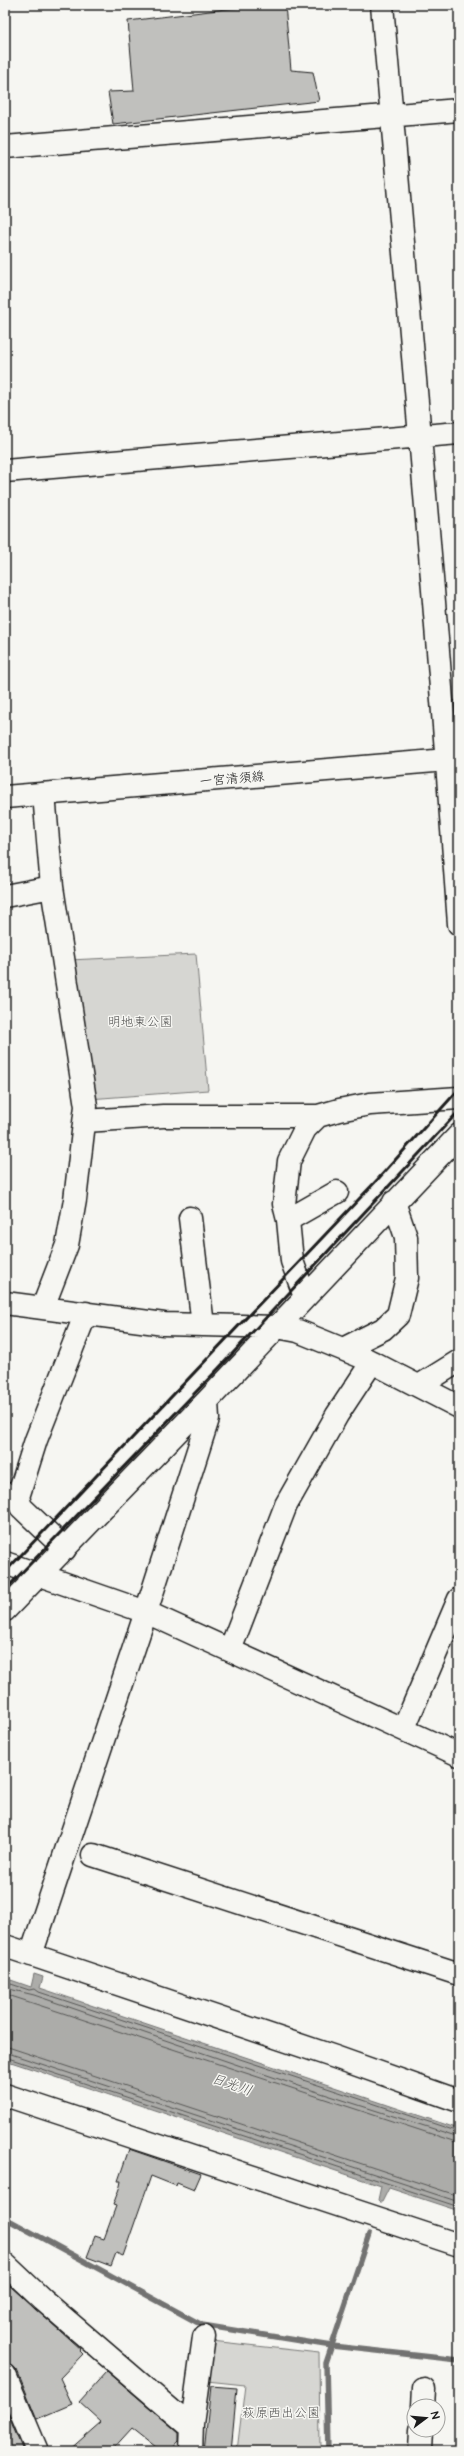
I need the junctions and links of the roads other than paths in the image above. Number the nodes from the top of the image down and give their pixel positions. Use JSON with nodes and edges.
{"nodes":[{"id":1,"x":382,"y":5,"type":"edge"},
{"id":2,"x":459,"y":110,"type":"edge"},
{"id":3,"x":392,"y":116,"type":"junction"},
{"id":4,"x":5,"y":147,"type":"edge"},
{"id":5,"x":459,"y":433,"type":"edge"},
{"id":6,"x":418,"y":436,"type":"junction"},
{"id":7,"x":5,"y":471,"type":"edge"},
{"id":8,"x":453,"y":760,"type":"edge"},
{"id":9,"x":44,"y":794,"type":"junction"},
{"id":10,"x":5,"y":797,"type":"edge"},
{"id":11,"x":52,"y":888,"type":"junction"},
{"id":12,"x":5,"y":896,"type":"edge"},
{"id":13,"x":459,"y":924,"type":"edge"},
{"id":14,"x":459,"y":1098,"type":"edge"},
{"id":15,"x":318,"y":1116,"type":"junction"},
{"id":16,"x":85,"y":1121,"type":"junction"},
{"id":17,"x":459,"y":1135,"type":"edge"},
{"id":18,"x":337,"y":1192,"type":"dead end"},
{"id":19,"x":394,"y":1202,"type":"junction"},
{"id":20,"x":190,"y":1218,"type":"dead end"},
{"id":21,"x":288,"y":1220,"type":"junction"},
{"id":22,"x":305,"y":1298,"type":"junction"},
{"id":23,"x":5,"y":1303,"type":"edge"},
{"id":24,"x":43,"y":1307,"type":"junction"},
{"id":25,"x":86,"y":1313,"type":"junction"},
{"id":26,"x":203,"y":1325,"type":"junction"},
{"id":27,"x":277,"y":1327,"type":"junction"},
{"id":28,"x":343,"y":1349,"type":"junction"},
{"id":29,"x":459,"y":1361,"type":"edge"},
{"id":30,"x":372,"y":1362,"type":"junction"},
{"id":31,"x":419,"y":1386,"type":"junction"},
{"id":32,"x":207,"y":1401,"type":"junction"},
{"id":33,"x":459,"y":1407,"type":"edge"},
{"id":34,"x":12,"y":1496,"type":"edge"},
{"id":35,"x":65,"y":1549,"type":"junction"},
{"id":36,"x":5,"y":1563,"type":"edge"},
{"id":37,"x":40,"y":1575,"type":"junction"},
{"id":38,"x":459,"y":1599,"type":"edge"},
{"id":39,"x":5,"y":1610,"type":"edge"},
{"id":40,"x":146,"y":1612,"type":"junction"},
{"id":41,"x":230,"y":1650,"type":"junction"},
{"id":42,"x":404,"y":1728,"type":"junction"},
{"id":43,"x":459,"y":1755,"type":"edge"},
{"id":44,"x":93,"y":1855,"type":"dead end"},
{"id":45,"x":5,"y":1946,"type":"edge"},
{"id":46,"x":31,"y":1955,"type":"junction"},
{"id":47,"x":459,"y":1974,"type":"edge"},
{"id":48,"x":5,"y":2095,"type":"edge"},
{"id":49,"x":459,"y":2101,"type":"edge"},
{"id":50,"x":459,"y":2245,"type":"edge"},
{"id":51,"x":5,"y":2264,"type":"edge"},
{"id":52,"x":204,"y":2337,"type":"dead end"},
{"id":53,"x":5,"y":2375,"type":"edge"},
{"id":54,"x":192,"y":2428,"type":"junction"},
{"id":55,"x":421,"y":2438,"type":"edge"},
{"id":56,"x":37,"y":2451,"type":"edge"},
{"id":57,"x":191,"y":2451,"type":"edge"},
{"id":58,"x":420,"y":2451,"type":"edge"}],
"edges":[{"from":1,"to":3,"type":"street"},
{"from":2,"to":3,"type":"street"},
{"from":3,"to":4,"type":"street"},
{"from":3,"to":6,"type":"street"},
{"from":5,"to":6,"type":"street"},
{"from":6,"to":7,"type":"street"},
{"from":6,"to":8,"type":"street"},
{"from":8,"to":9,"type":"street","name":"一宮清須線"},
{"from":8,"to":13,"type":"street"},
{"from":9,"to":10,"type":"street","name":"一宮清須線"},
{"from":9,"to":11,"type":"street"},
{"from":11,"to":12,"type":"street"},
{"from":11,"to":16,"type":"street"},
{"from":14,"to":15,"type":"street"},
{"from":15,"to":16,"type":"street"},
{"from":15,"to":21,"type":"street"},
{"from":16,"to":24,"type":"street"},
{"from":17,"to":19,"type":"street"},
{"from":18,"to":21,"type":"street"},
{"from":19,"to":22,"type":"street"},
{"from":19,"to":28,"type":"street"},
{"from":20,"to":26,"type":"street"},
{"from":21,"to":22,"type":"street"},
{"from":22,"to":27,"type":"street"},
{"from":23,"to":24,"type":"street"},
{"from":24,"to":25,"type":"street"},
{"from":25,"to":26,"type":"street"},
{"from":25,"to":34,"type":"street"},
{"from":26,"to":27,"type":"street"},
{"from":27,"to":28,"type":"street"},
{"from":27,"to":32,"type":"street"},
{"from":28,"to":30,"type":"street"},
{"from":29,"to":31,"type":"street"},
{"from":30,"to":31,"type":"street"},
{"from":30,"to":41,"type":"street"},
{"from":31,"to":33,"type":"street"},
{"from":32,"to":35,"type":"street"},
{"from":32,"to":40,"type":"street"},
{"from":34,"to":35,"type":"street"},
{"from":35,"to":37,"type":"street"},
{"from":36,"to":37,"type":"street"},
{"from":37,"to":39,"type":"street"},
{"from":37,"to":40,"type":"street"},
{"from":38,"to":42,"type":"street"},
{"from":40,"to":41,"type":"street"},
{"from":40,"to":46,"type":"street"},
{"from":41,"to":42,"type":"street"},
{"from":42,"to":43,"type":"street"},
{"from":44,"to":47,"type":"street"},
{"from":45,"to":46,"type":"street"},
{"from":46,"to":49,"type":"street"},
{"from":48,"to":50,"type":"street"},
{"from":51,"to":54,"type":"street"},
{"from":52,"to":54,"type":"street"},
{"from":53,"to":56,"type":"street"},
{"from":54,"to":57,"type":"street"},
{"from":55,"to":58,"type":"street"}]}
